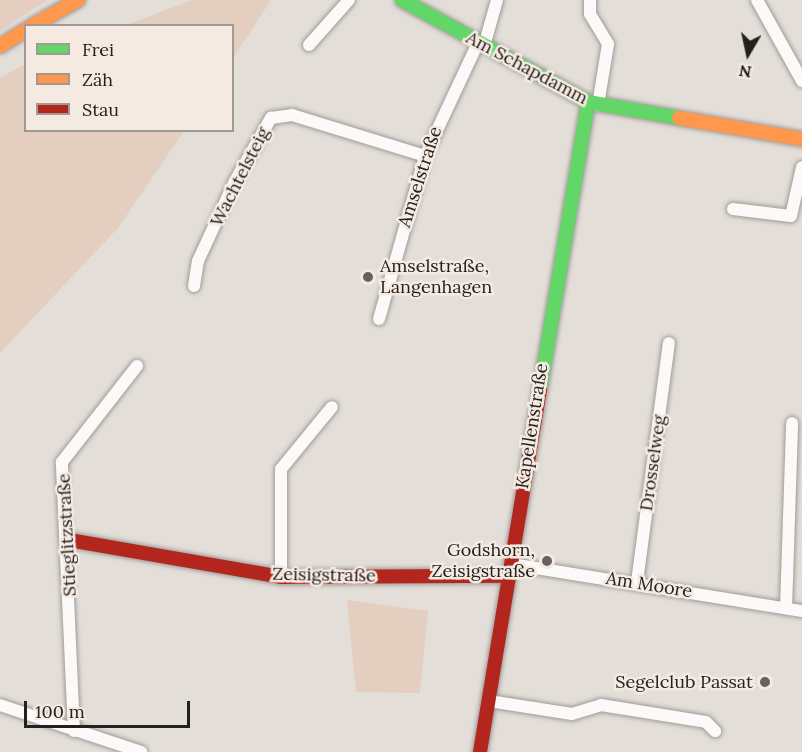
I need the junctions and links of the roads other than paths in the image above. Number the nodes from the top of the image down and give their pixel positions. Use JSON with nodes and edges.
{"nodes":[{"id":1,"x":78,"y":0,"type":"edge"},
{"id":2,"x":349,"y":0,"type":"edge"},
{"id":3,"x":402,"y":0,"type":"edge"},
{"id":4,"x":497,"y":0,"type":"edge"},
{"id":5,"x":590,"y":0,"type":"edge"},
{"id":6,"x":757,"y":0,"type":"edge"},
{"id":7,"x":36,"y":24,"type":"edge"},
{"id":8,"x":24,"y":31,"type":"edge"},
{"id":9,"x":481,"y":44,"type":"junction"},
{"id":10,"x":309,"y":45,"type":"dead end"},
{"id":11,"x":0,"y":46,"type":"edge"},
{"id":12,"x":802,"y":81,"type":"edge"},
{"id":13,"x":593,"y":103,"type":"junction"},
{"id":14,"x":802,"y":139,"type":"edge"},
{"id":15,"x":425,"y":156,"type":"junction"},
{"id":16,"x":802,"y":167,"type":"edge"},
{"id":17,"x":733,"y":209,"type":"dead end"},
{"id":18,"x":194,"y":286,"type":"dead end"},
{"id":19,"x":379,"y":319,"type":"dead end"},
{"id":20,"x":669,"y":343,"type":"dead end"},
{"id":21,"x":137,"y":366,"type":"dead end"},
{"id":22,"x":332,"y":407,"type":"dead end"},
{"id":23,"x":792,"y":423,"type":"dead end"},
{"id":24,"x":69,"y":540,"type":"junction"},
{"id":25,"x":510,"y":570,"type":"junction"},
{"id":26,"x":281,"y":577,"type":"junction"},
{"id":27,"x":637,"y":582,"type":"junction"},
{"id":28,"x":786,"y":608,"type":"junction"},
{"id":29,"x":802,"y":611,"type":"edge"},
{"id":30,"x":489,"y":701,"type":"junction"},
{"id":31,"x":0,"y":705,"type":"edge"},
{"id":32,"x":74,"y":731,"type":"junction"},
{"id":33,"x":715,"y":731,"type":"dead end"},
{"id":34,"x":141,"y":752,"type":"edge"},
{"id":35,"x":480,"y":752,"type":"edge"}],
"edges":[{"from":1,"to":7,"type":"street"},
{"from":2,"to":10,"type":"street"},
{"from":3,"to":9,"type":"street","name":"Am Schapdamm"},
{"from":4,"to":9,"type":"street","name":"Amselstraße"},
{"from":5,"to":13,"type":"street"},
{"from":6,"to":12,"type":"street"},
{"from":8,"to":11,"type":"street"},
{"from":9,"to":13,"type":"street","name":"Am Schapdamm"},
{"from":9,"to":15,"type":"street","name":"Amselstraße"},
{"from":13,"to":14,"type":"street","name":"Am Schapdamm"},
{"from":13,"to":25,"type":"street","name":"Kapellenstraße"},
{"from":15,"to":18,"type":"street","name":"Wachtelsteig"},
{"from":15,"to":19,"type":"street","name":"Amselstraße"},
{"from":16,"to":17,"type":"street"},
{"from":20,"to":27,"type":"street","name":"Drosselweg"},
{"from":21,"to":24,"type":"street","name":"Stieglitzstraße"},
{"from":22,"to":26,"type":"street"},
{"from":23,"to":28,"type":"street"},
{"from":24,"to":26,"type":"street","name":"Zeisigstraße"},
{"from":24,"to":32,"type":"street","name":"Stieglitzstraße"},
{"from":25,"to":26,"type":"street","name":"Zeisigstraße"},
{"from":25,"to":27,"type":"street","name":"Am Moore"},
{"from":25,"to":30,"type":"street","name":"Kapellenstraße"},
{"from":27,"to":28,"type":"street","name":"Am Moore"},
{"from":28,"to":29,"type":"street","name":"Am Moore"},
{"from":30,"to":33,"type":"street"},
{"from":30,"to":35,"type":"street","name":"Kapellenstraße"},
{"from":31,"to":32,"type":"street"},
{"from":32,"to":34,"type":"street"}]}
